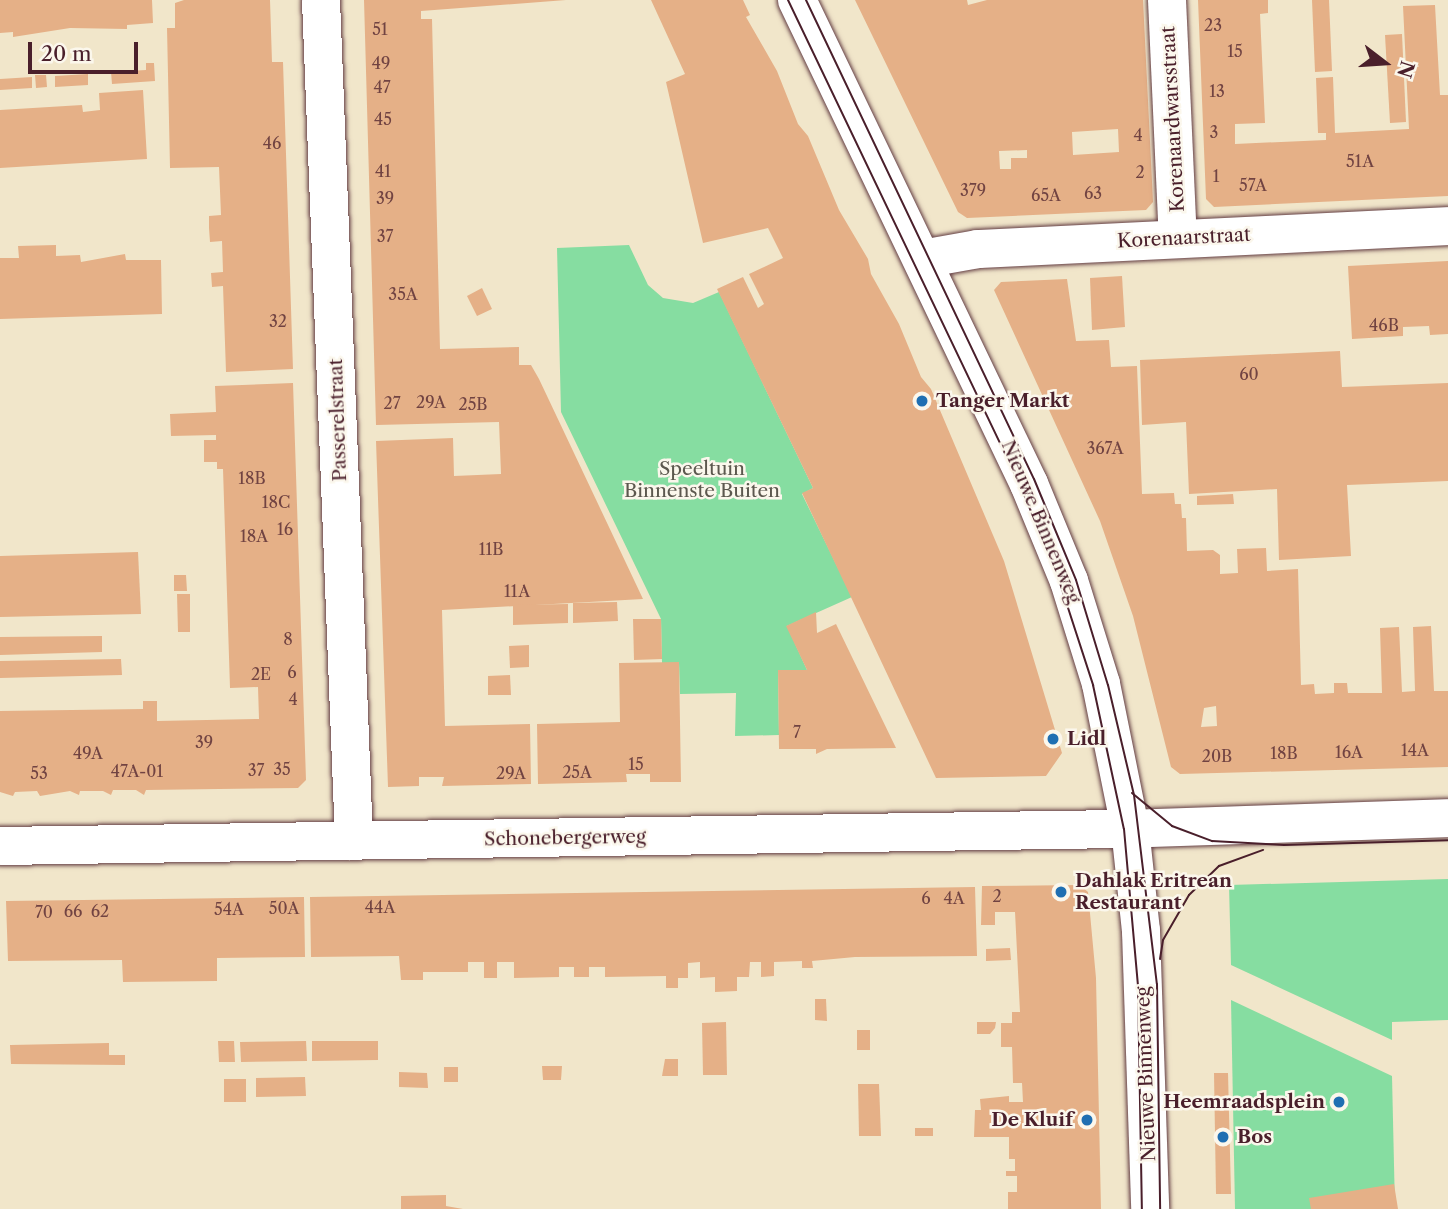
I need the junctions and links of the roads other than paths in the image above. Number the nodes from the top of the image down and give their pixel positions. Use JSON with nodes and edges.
{"nodes":[{"id":1,"x":321,"y":0,"type":"edge"},
{"id":2,"x":797,"y":0,"type":"edge"},
{"id":3,"x":1167,"y":0,"type":"edge"},
{"id":4,"x":1448,"y":226,"type":"edge"},
{"id":5,"x":1178,"y":238,"type":"junction"},
{"id":6,"x":922,"y":259,"type":"junction"},
{"id":7,"x":1448,"y":818,"type":"edge"},
{"id":8,"x":1130,"y":828,"type":"junction"},
{"id":9,"x":354,"y":841,"type":"junction"},
{"id":10,"x":0,"y":846,"type":"edge"},
{"id":11,"x":1150,"y":1209,"type":"edge"}],
"edges":[{"from":1,"to":9,"type":"street","name":"Passerelstraat"},
{"from":2,"to":6,"type":"street","name":"Nieuwe Binnenweg"},
{"from":3,"to":5,"type":"street","name":"Korenaardwarsstraat"},
{"from":4,"to":5,"type":"street","name":"Korenaarstraat"},
{"from":5,"to":6,"type":"street","name":"Korenaarstraat"},
{"from":6,"to":8,"type":"street","name":"Nieuwe Binnenweg"},
{"from":7,"to":8,"type":"street"},
{"from":8,"to":9,"type":"street","name":"Schonebergerweg"},
{"from":8,"to":11,"type":"street","name":"Nieuwe Binnenweg"},
{"from":9,"to":10,"type":"street","name":"Schonebergerweg"}]}
